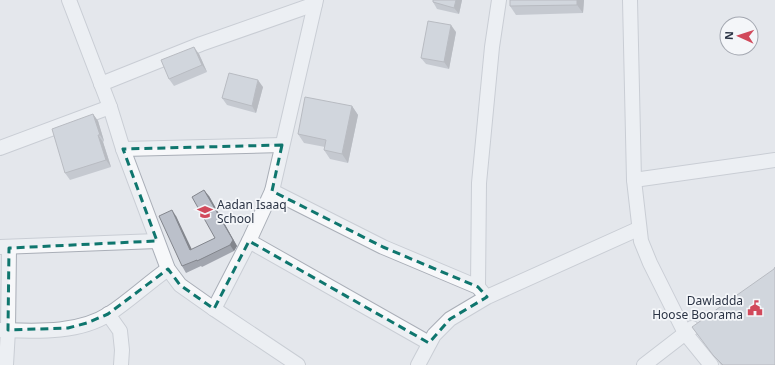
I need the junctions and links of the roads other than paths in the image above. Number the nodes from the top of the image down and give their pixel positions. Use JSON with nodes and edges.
{"nodes":[{"id":1,"x":69,"y":0,"type":"edge"},
{"id":2,"x":499,"y":0,"type":"edge"},
{"id":3,"x":630,"y":0,"type":"edge"},
{"id":4,"x":316,"y":2,"type":"edge"},
{"id":5,"x":101,"y":84,"type":"junction"},
{"id":6,"x":110,"y":107,"type":"junction"},
{"id":7,"x":282,"y":145,"type":"junction"},
{"id":8,"x":0,"y":148,"type":"edge"},
{"id":9,"x":123,"y":149,"type":"junction"},
{"id":10,"x":775,"y":160,"type":"edge"},
{"id":11,"x":634,"y":180,"type":"junction"},
{"id":12,"x":272,"y":191,"type":"junction"},
{"id":13,"x":638,"y":229,"type":"junction"},
{"id":14,"x":157,"y":241,"type":"junction"},
{"id":15,"x":249,"y":241,"type":"junction"},
{"id":16,"x":5,"y":247,"type":"edge"},
{"id":17,"x":168,"y":269,"type":"junction"},
{"id":18,"x":482,"y":292,"type":"junction"},
{"id":19,"x":214,"y":309,"type":"junction"},
{"id":20,"x":108,"y":314,"type":"junction"},
{"id":21,"x":704,"y":320,"type":"edge"},
{"id":22,"x":4,"y":330,"type":"edge"},
{"id":23,"x":685,"y":333,"type":"junction"},
{"id":24,"x":429,"y":343,"type":"junction"},
{"id":25,"x":6,"y":365,"type":"edge"},
{"id":26,"x":121,"y":365,"type":"edge"},
{"id":27,"x":298,"y":365,"type":"edge"},
{"id":28,"x":418,"y":365,"type":"edge"},
{"id":29,"x":644,"y":365,"type":"edge"},
{"id":30,"x":711,"y":365,"type":"edge"}],
"edges":[{"from":1,"to":5,"type":"street"},
{"from":2,"to":18,"type":"street"},
{"from":3,"to":11,"type":"street"},
{"from":4,"to":5,"type":"street"},
{"from":4,"to":7,"type":"street"},
{"from":5,"to":6,"type":"street"},
{"from":6,"to":8,"type":"street"},
{"from":6,"to":9,"type":"street"},
{"from":7,"to":9,"type":"street"},
{"from":7,"to":12,"type":"street"},
{"from":9,"to":14,"type":"street"},
{"from":10,"to":11,"type":"street"},
{"from":11,"to":13,"type":"street"},
{"from":12,"to":15,"type":"street"},
{"from":12,"to":18,"type":"street"},
{"from":13,"to":18,"type":"street"},
{"from":13,"to":23,"type":"street"},
{"from":14,"to":16,"type":"street"},
{"from":14,"to":17,"type":"street"},
{"from":15,"to":19,"type":"street"},
{"from":15,"to":24,"type":"street"},
{"from":16,"to":22,"type":"street"},
{"from":17,"to":19,"type":"street"},
{"from":17,"to":20,"type":"street"},
{"from":18,"to":24,"type":"street"},
{"from":19,"to":27,"type":"street"},
{"from":20,"to":22,"type":"street"},
{"from":20,"to":26,"type":"street"},
{"from":21,"to":23,"type":"street"},
{"from":22,"to":25,"type":"street"},
{"from":23,"to":29,"type":"street"},
{"from":23,"to":30,"type":"street"},
{"from":24,"to":28,"type":"street"}]}
